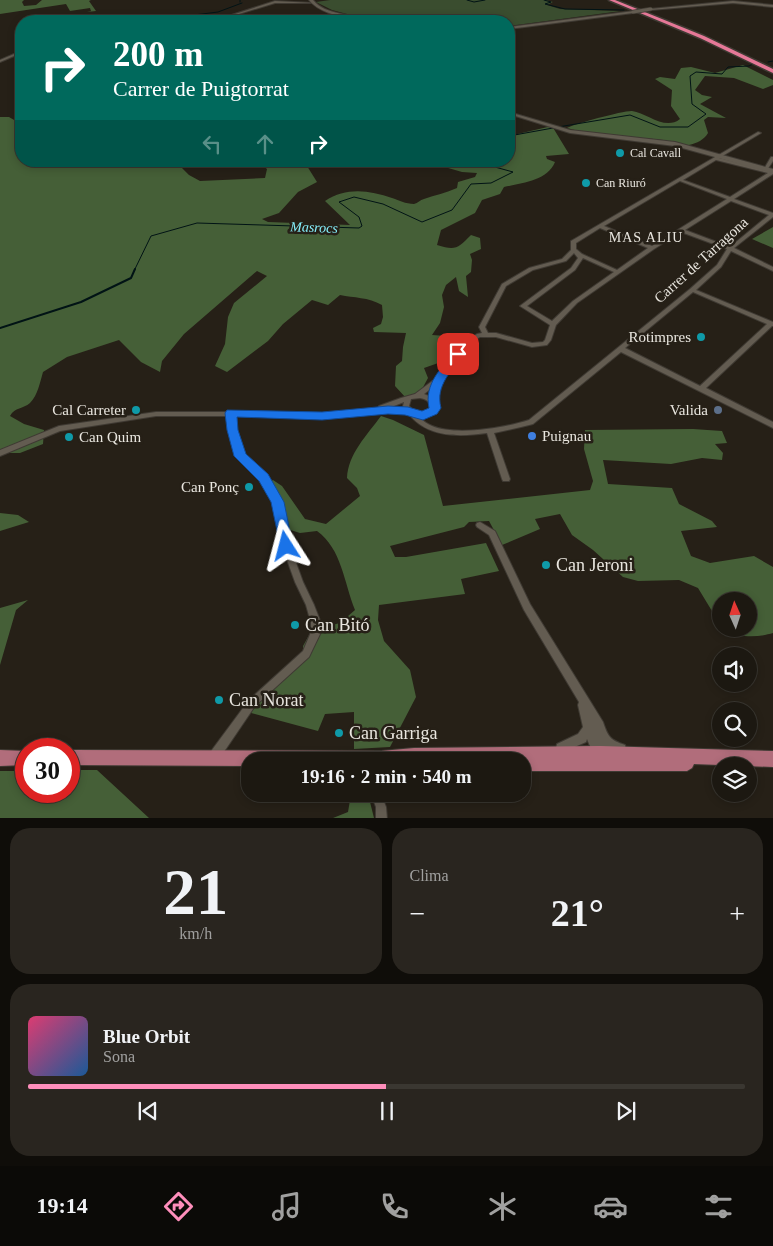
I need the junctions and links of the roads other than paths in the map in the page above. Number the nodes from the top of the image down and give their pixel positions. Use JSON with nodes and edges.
{"nodes":[{"id":1,"x":610,"y":0,"type":"edge"},
{"id":2,"x":621,"y":0,"type":"edge"},
{"id":3,"x":312,"y":1,"type":"edge"},
{"id":4,"x":773,"y":6,"type":"edge"},
{"id":5,"x":635,"y":11,"type":"junction"},
{"id":6,"x":235,"y":15,"type":"edge"},
{"id":7,"x":346,"y":15,"type":"edge"},
{"id":8,"x":515,"y":27,"type":"edge"},
{"id":9,"x":15,"y":55,"type":"edge"},
{"id":10,"x":0,"y":61,"type":"edge"},
{"id":11,"x":773,"y":66,"type":"edge"},
{"id":12,"x":773,"y":71,"type":"edge"},
{"id":13,"x":515,"y":115,"type":"edge"},
{"id":14,"x":759,"y":133,"type":"dead end"},
{"id":15,"x":720,"y":157,"type":"junction"},
{"id":16,"x":773,"y":158,"type":"edge"},
{"id":17,"x":771,"y":171,"type":"edge"},
{"id":18,"x":680,"y":180,"type":"junction"},
{"id":19,"x":731,"y":199,"type":"junction"},
{"id":20,"x":773,"y":215,"type":"edge"},
{"id":21,"x":600,"y":226,"type":"junction"},
{"id":22,"x":682,"y":230,"type":"junction"},
{"id":23,"x":652,"y":248,"type":"junction"},
{"id":24,"x":729,"y":250,"type":"junction"},
{"id":25,"x":577,"y":252,"type":"junction"},
{"id":26,"x":773,"y":269,"type":"edge"},
{"id":27,"x":618,"y":272,"type":"junction"},
{"id":28,"x":692,"y":290,"type":"junction"},
{"id":29,"x":553,"y":324,"type":"junction"},
{"id":30,"x":772,"y":324,"type":"edge"},
{"id":31,"x":485,"y":334,"type":"junction"},
{"id":32,"x":621,"y":349,"type":"junction"},
{"id":33,"x":437,"y":381,"type":"junction"},
{"id":34,"x":702,"y":388,"type":"junction"},
{"id":35,"x":418,"y":395,"type":"junction"},
{"id":36,"x":408,"y":399,"type":"junction"},
{"id":37,"x":434,"y":401,"type":"junction"},
{"id":38,"x":410,"y":412,"type":"junction"},
{"id":39,"x":231,"y":413,"type":"junction"},
{"id":40,"x":363,"y":414,"type":"junction"},
{"id":41,"x":429,"y":414,"type":"junction"},
{"id":42,"x":773,"y":425,"type":"edge"},
{"id":43,"x":443,"y":431,"type":"junction"},
{"id":44,"x":490,"y":431,"type":"junction"},
{"id":45,"x":0,"y":453,"type":"edge"},
{"id":46,"x":506,"y":479,"type":"dead end"},
{"id":47,"x":480,"y":526,"type":"dead end"},
{"id":48,"x":581,"y":700,"type":"junction"},
{"id":49,"x":588,"y":728,"type":"junction"},
{"id":50,"x":602,"y":735,"type":"junction"},
{"id":51,"x":600,"y":754,"type":"junction"},
{"id":52,"x":0,"y":758,"type":"edge"},
{"id":53,"x":15,"y":758,"type":"edge"},
{"id":54,"x":80,"y":758,"type":"edge"},
{"id":55,"x":213,"y":758,"type":"junction"},
{"id":56,"x":241,"y":758,"type":"edge"},
{"id":57,"x":531,"y":759,"type":"edge"},
{"id":58,"x":652,"y":759,"type":"junction"},
{"id":59,"x":773,"y":759,"type":"edge"},
{"id":60,"x":531,"y":760,"type":"edge"},
{"id":61,"x":531,"y":760,"type":"edge"},
{"id":62,"x":379,"y":802,"type":"edge"},
{"id":63,"x":382,"y":818,"type":"edge"}],
"edges":[{"from":1,"to":5,"type":"highway"},
{"from":2,"to":11,"type":"highway"},
{"from":3,"to":6,"type":"street"},
{"from":3,"to":7,"type":"street"},
{"from":4,"to":5,"type":"street","bridge":true},
{"from":5,"to":8,"type":"street"},
{"from":5,"to":12,"type":"highway"},
{"from":9,"to":10,"type":"street"},
{"from":13,"to":15,"type":"street"},
{"from":14,"to":15,"type":"street"},
{"from":15,"to":17,"type":"street"},
{"from":15,"to":18,"type":"street"},
{"from":16,"to":17,"type":"street"},
{"from":17,"to":19,"type":"street"},
{"from":18,"to":19,"type":"street"},
{"from":18,"to":21,"type":"street"},
{"from":19,"to":20,"type":"street"},
{"from":19,"to":22,"type":"street"},
{"from":20,"to":24,"type":"street","name":"Carrer de Tarragona"},
{"from":21,"to":23,"type":"street"},
{"from":21,"to":25,"type":"street"},
{"from":22,"to":23,"type":"street"},
{"from":22,"to":24,"type":"street"},
{"from":23,"to":27,"type":"street"},
{"from":24,"to":26,"type":"street"},
{"from":24,"to":28,"type":"street","name":"Carrer de Tarragona"},
{"from":25,"to":27,"type":"street"},
{"from":25,"to":29,"type":"street"},
{"from":25,"to":31,"type":"street"},
{"from":27,"to":29,"type":"street"},
{"from":28,"to":30,"type":"street"},
{"from":28,"to":32,"type":"street","name":"Carrer de Tarragona"},
{"from":29,"to":31,"type":"street"},
{"from":30,"to":34,"type":"street"},
{"from":31,"to":33,"type":"street"},
{"from":32,"to":34,"type":"street"},
{"from":32,"to":44,"type":"street","name":"Carrer de Tarragona"},
{"from":33,"to":35,"type":"street"},
{"from":33,"to":37,"type":"street"},
{"from":34,"to":42,"type":"street"},
{"from":35,"to":36,"type":"street"},
{"from":35,"to":37,"type":"street"},
{"from":36,"to":38,"type":"street"},
{"from":36,"to":40,"type":"street"},
{"from":37,"to":41,"type":"street"},
{"from":38,"to":40,"type":"street"},
{"from":38,"to":41,"type":"street"},
{"from":38,"to":43,"type":"street","name":"Carrer de Tarragona"},
{"from":39,"to":40,"type":"street"},
{"from":39,"to":45,"type":"street"},
{"from":39,"to":55,"type":"street"},
{"from":41,"to":43,"type":"street"},
{"from":43,"to":44,"type":"street","name":"Carrer de Tarragona"},
{"from":44,"to":46,"type":"street"},
{"from":47,"to":48,"type":"street"},
{"from":48,"to":49,"type":"street"},
{"from":48,"to":50,"type":"street"},
{"from":49,"to":51,"type":"street"},
{"from":49,"to":57,"type":"street"},
{"from":50,"to":51,"type":"street"},
{"from":50,"to":58,"type":"street"},
{"from":51,"to":58,"type":"main road"},
{"from":51,"to":60,"type":"main road"},
{"from":52,"to":53,"type":"main road"},
{"from":54,"to":55,"type":"main road"},
{"from":55,"to":56,"type":"main road"},
{"from":58,"to":59,"type":"main road"},
{"from":58,"to":61,"type":"main road"},
{"from":62,"to":63,"type":"street"}]}
